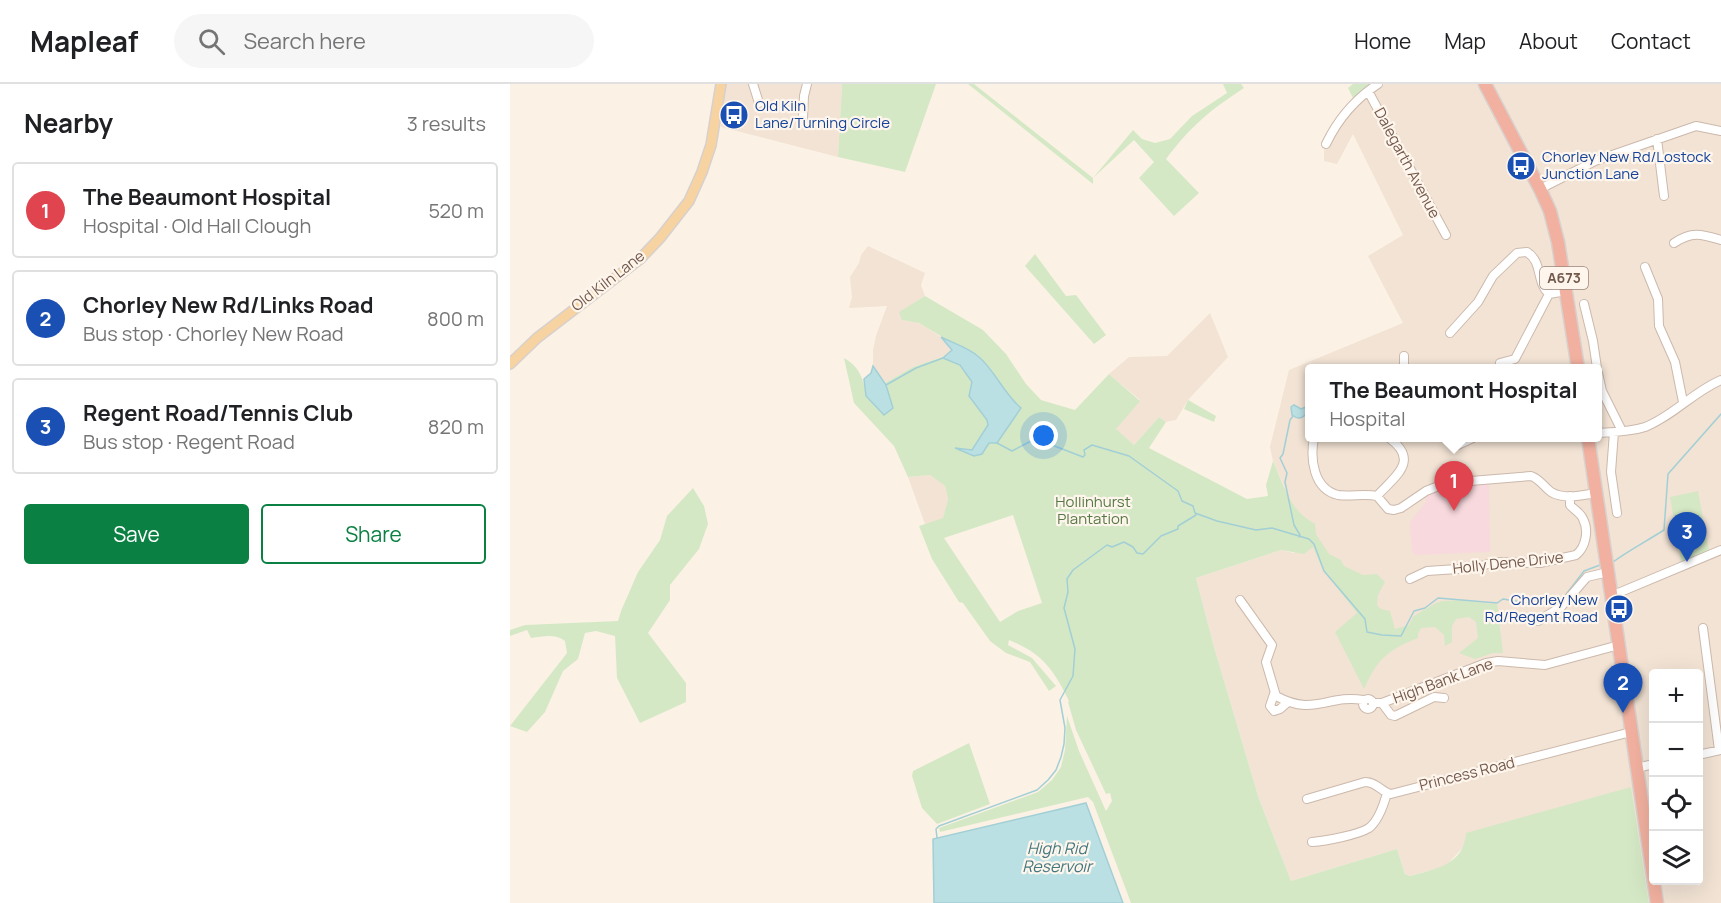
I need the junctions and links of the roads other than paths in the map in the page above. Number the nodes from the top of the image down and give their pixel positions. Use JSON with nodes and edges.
{"nodes":[{"id":1,"x":720,"y":84,"type":"edge"},
{"id":2,"x":753,"y":84,"type":"edge"},
{"id":3,"x":807,"y":84,"type":"edge"},
{"id":4,"x":1378,"y":84,"type":"edge"},
{"id":5,"x":1485,"y":84,"type":"edge"},
{"id":6,"x":1368,"y":91,"type":"junction"},
{"id":7,"x":759,"y":103,"type":"dead end"},
{"id":8,"x":803,"y":119,"type":"dead end"},
{"id":9,"x":1721,"y":131,"type":"edge"},
{"id":10,"x":1657,"y":139,"type":"junction"},
{"id":11,"x":1326,"y":144,"type":"dead end"},
{"id":12,"x":1540,"y":189,"type":"junction"},
{"id":13,"x":1664,"y":196,"type":"dead end"},
{"id":14,"x":1446,"y":235,"type":"dead end"},
{"id":15,"x":1721,"y":240,"type":"edge"},
{"id":16,"x":1674,"y":243,"type":"dead end"},
{"id":17,"x":1646,"y":265,"type":"dead end"},
{"id":18,"x":1566,"y":291,"type":"junction"},
{"id":19,"x":1549,"y":294,"type":"junction"},
{"id":20,"x":1587,"y":309,"type":"dead end"},
{"id":21,"x":1450,"y":333,"type":"dead end"},
{"id":22,"x":1404,"y":356,"type":"dead end"},
{"id":23,"x":1500,"y":363,"type":"dead end"},
{"id":24,"x":510,"y":364,"type":"edge"},
{"id":25,"x":1404,"y":364,"type":"edge"},
{"id":26,"x":1577,"y":364,"type":"edge"},
{"id":27,"x":1596,"y":364,"type":"edge"},
{"id":28,"x":1721,"y":380,"type":"edge"},
{"id":29,"x":1602,"y":391,"type":"edge"},
{"id":30,"x":1683,"y":402,"type":"junction"},
{"id":31,"x":1618,"y":432,"type":"junction"},
{"id":32,"x":1602,"y":433,"type":"edge"},
{"id":33,"x":1314,"y":442,"type":"edge"},
{"id":34,"x":1393,"y":442,"type":"edge"},
{"id":35,"x":1466,"y":442,"type":"edge"},
{"id":36,"x":1589,"y":442,"type":"edge"},
{"id":37,"x":1458,"y":446,"type":"dead end"},
{"id":38,"x":1596,"y":493,"type":"junction"},
{"id":39,"x":1377,"y":496,"type":"junction"},
{"id":40,"x":1570,"y":496,"type":"junction"},
{"id":41,"x":1618,"y":508,"type":"dead end"},
{"id":42,"x":1721,"y":550,"type":"edge"},
{"id":43,"x":1608,"y":572,"type":"junction"},
{"id":44,"x":1410,"y":579,"type":"dead end"},
{"id":45,"x":1611,"y":596,"type":"junction"},
{"id":46,"x":1240,"y":600,"type":"dead end"},
{"id":47,"x":1537,"y":622,"type":"dead end"},
{"id":48,"x":1703,"y":628,"type":"dead end"},
{"id":49,"x":1618,"y":645,"type":"junction"},
{"id":50,"x":1274,"y":694,"type":"junction"},
{"id":51,"x":1444,"y":698,"type":"dead end"},
{"id":52,"x":1288,"y":702,"type":"junction"},
{"id":53,"x":1382,"y":703,"type":"junction"},
{"id":54,"x":1631,"y":732,"type":"junction"},
{"id":55,"x":1720,"y":750,"type":"edge"},
{"id":56,"x":1703,"y":754,"type":"edge"},
{"id":57,"x":1649,"y":765,"type":"edge"},
{"id":58,"x":1636,"y":768,"type":"junction"},
{"id":59,"x":1387,"y":793,"type":"junction"},
{"id":60,"x":1307,"y":799,"type":"dead end"},
{"id":61,"x":1311,"y":842,"type":"dead end"},
{"id":62,"x":1657,"y":903,"type":"edge"}],
"edges":[{"from":1,"to":24,"type":"main road","name":"Old Kiln Lane"},
{"from":2,"to":7,"type":"street"},
{"from":3,"to":8,"type":"street"},
{"from":4,"to":6,"type":"street"},
{"from":5,"to":12,"type":"highway","number":"A673"},
{"from":6,"to":11,"type":"street"},
{"from":6,"to":14,"type":"street","name":"Dalegarth Avenue"},
{"from":9,"to":10,"type":"street"},
{"from":10,"to":12,"type":"street"},
{"from":10,"to":13,"type":"street"},
{"from":12,"to":18,"type":"highway","number":"A673"},
{"from":15,"to":16,"type":"street"},
{"from":17,"to":30,"type":"street"},
{"from":18,"to":19,"type":"street"},
{"from":18,"to":26,"type":"highway","number":"A673"},
{"from":19,"to":21,"type":"street"},
{"from":19,"to":23,"type":"street"},
{"from":20,"to":27,"type":"street"},
{"from":22,"to":25,"type":"street"},
{"from":28,"to":30,"type":"street"},
{"from":29,"to":31,"type":"street"},
{"from":30,"to":31,"type":"street"},
{"from":31,"to":32,"type":"street"},
{"from":31,"to":41,"type":"street"},
{"from":33,"to":39,"type":"street"},
{"from":34,"to":39,"type":"street"},
{"from":35,"to":37,"type":"street"},
{"from":36,"to":38,"type":"highway"},
{"from":38,"to":40,"type":"street"},
{"from":38,"to":43,"type":"highway"},
{"from":39,"to":40,"type":"street"},
{"from":40,"to":44,"type":"street","name":"Holly Dene Drive"},
{"from":42,"to":45,"type":"street"},
{"from":43,"to":45,"type":"highway"},
{"from":43,"to":47,"type":"street"},
{"from":45,"to":49,"type":"highway"},
{"from":46,"to":50,"type":"street"},
{"from":48,"to":55,"type":"street"},
{"from":49,"to":53,"type":"street","name":"High Bank Lane"},
{"from":49,"to":54,"type":"highway"},
{"from":50,"to":52,"type":"street"},
{"from":50,"to":52,"type":"street","name":"High Bank Lane"},
{"from":51,"to":53,"type":"street"},
{"from":52,"to":53,"type":"street","name":"High Bank Lane"},
{"from":54,"to":58,"type":"highway"},
{"from":54,"to":59,"type":"street","name":"Princess Road"},
{"from":55,"to":56,"type":"street"},
{"from":57,"to":58,"type":"street"},
{"from":58,"to":62,"type":"highway"},
{"from":59,"to":60,"type":"street"},
{"from":59,"to":61,"type":"street"}]}
